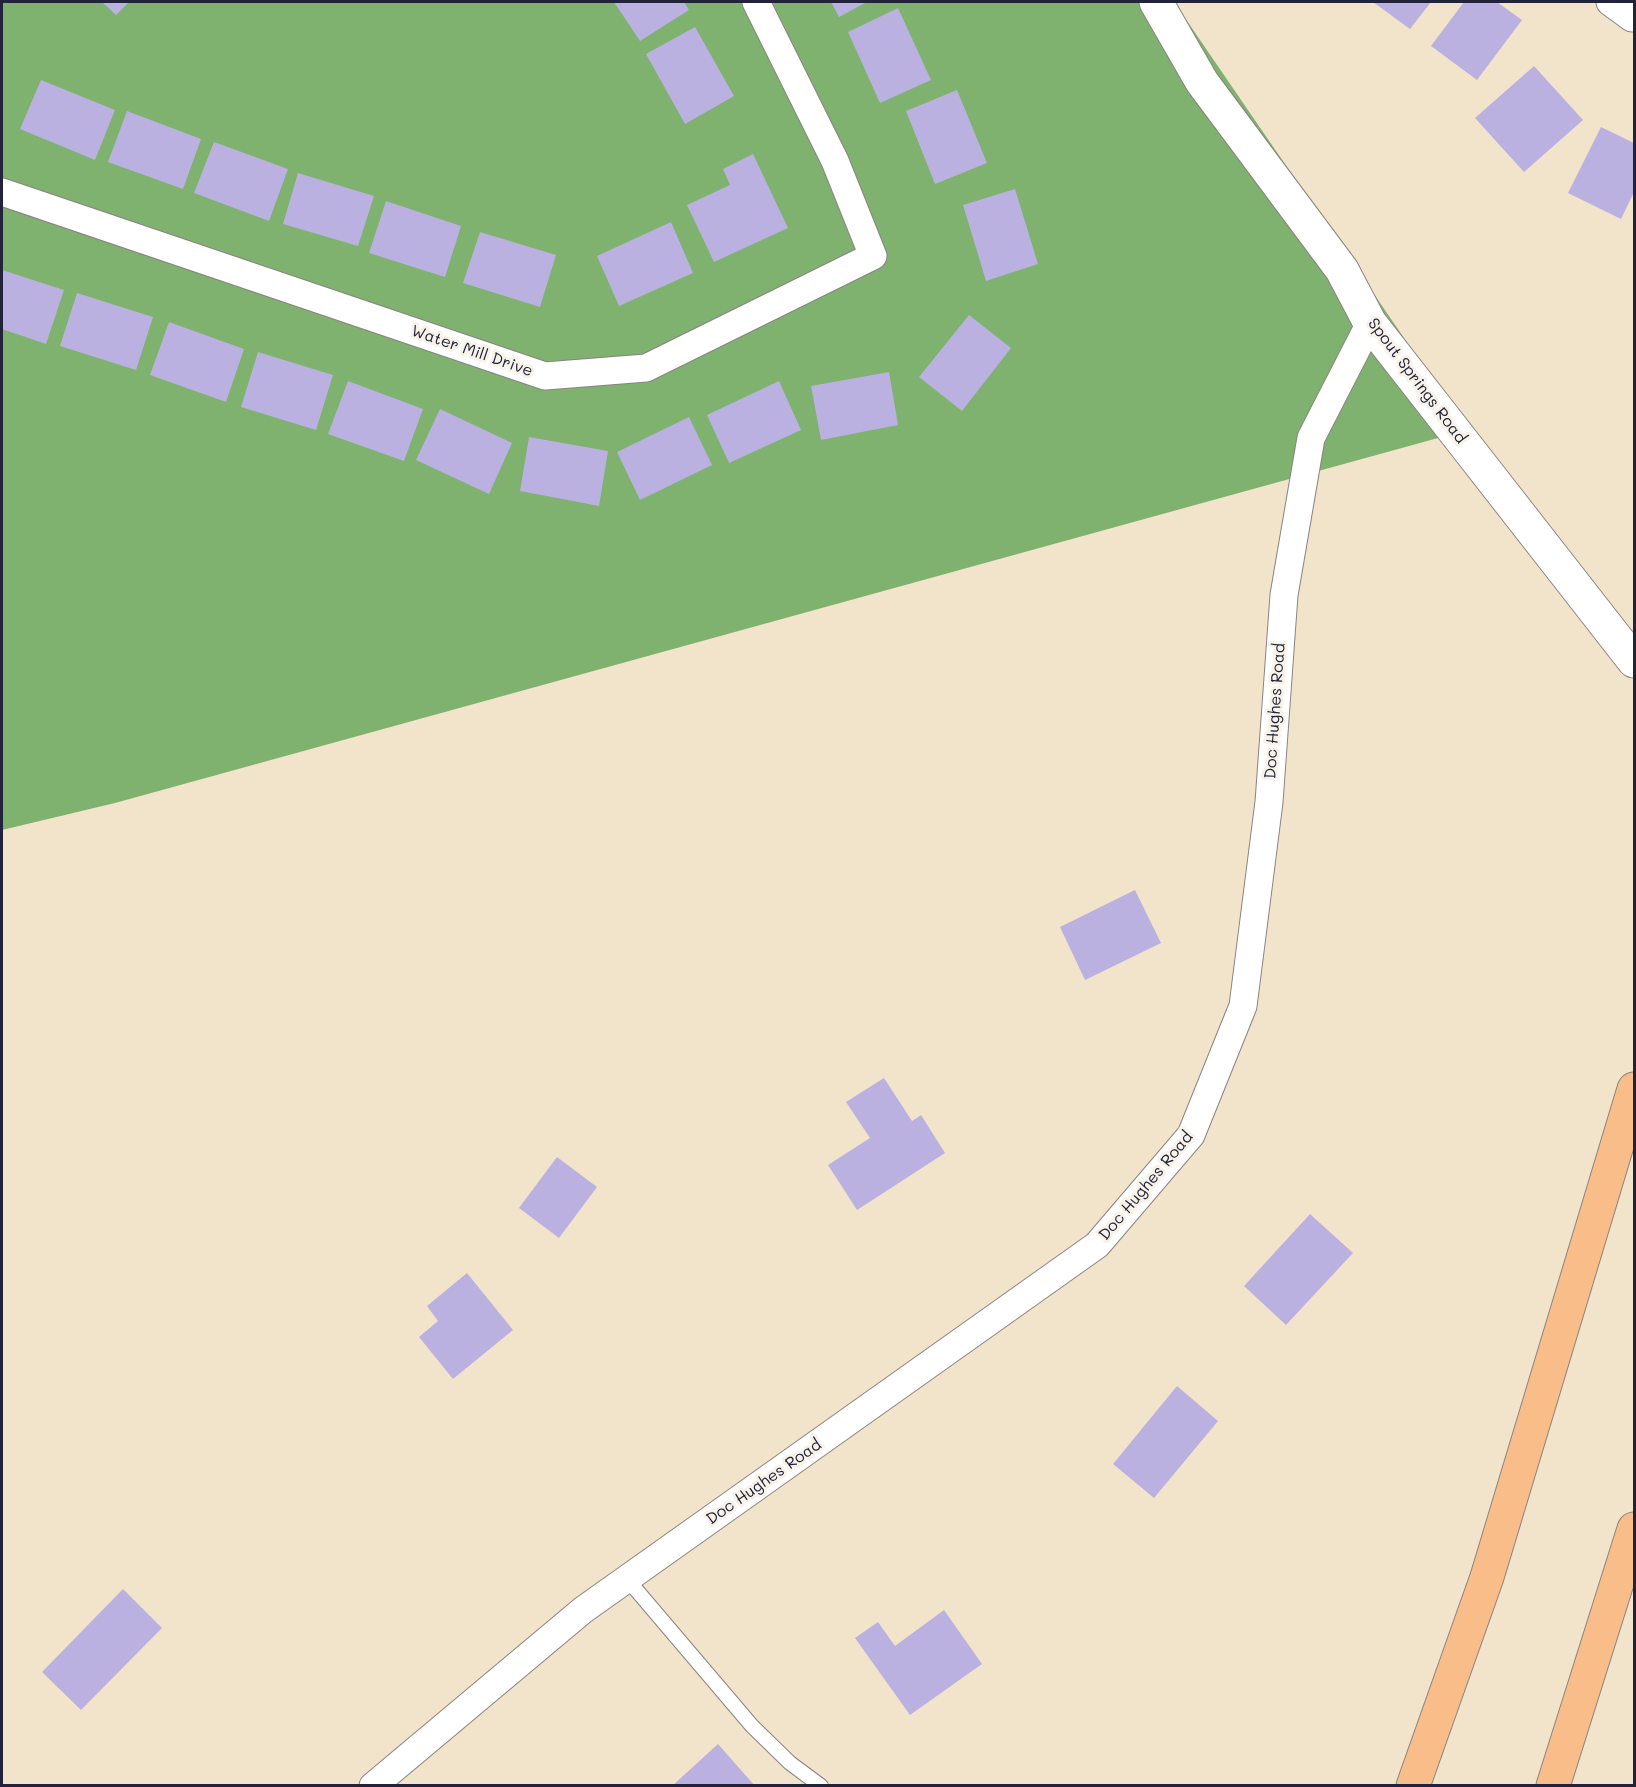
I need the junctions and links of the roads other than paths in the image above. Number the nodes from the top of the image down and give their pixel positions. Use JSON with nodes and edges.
{"nodes":[{"id":1,"x":756,"y":2,"type":"edge"},
{"id":2,"x":1156,"y":2,"type":"edge"},
{"id":3,"x":1610,"y":2,"type":"edge"},
{"id":4,"x":1632,"y":18,"type":"dead end"},
{"id":5,"x":2,"y":192,"type":"edge"},
{"id":6,"x":1370,"y":323,"type":"junction"},
{"id":7,"x":1635,"y":661,"type":"edge"},
{"id":8,"x":1635,"y":1089,"type":"edge"},
{"id":9,"x":1635,"y":1529,"type":"edge"},
{"id":10,"x":627,"y":1579,"type":"junction"},
{"id":11,"x":373,"y":1785,"type":"edge"},
{"id":12,"x":821,"y":1785,"type":"edge"},
{"id":13,"x":1413,"y":1785,"type":"edge"},
{"id":14,"x":1553,"y":1785,"type":"edge"}],
"edges":[{"from":1,"to":5,"type":"street","name":"Water Mill Drive"},
{"from":2,"to":6,"type":"street","name":"Spout Springs Road"},
{"from":3,"to":4,"type":"street"},
{"from":6,"to":7,"type":"street","name":"Spout Springs Road"},
{"from":6,"to":10,"type":"street","name":"Doc Hughes Road"},
{"from":8,"to":13,"type":"highway"},
{"from":9,"to":14,"type":"highway"},
{"from":10,"to":11,"type":"street","name":"Doc Hughes Road"},
{"from":10,"to":12,"type":"lane"}]}
